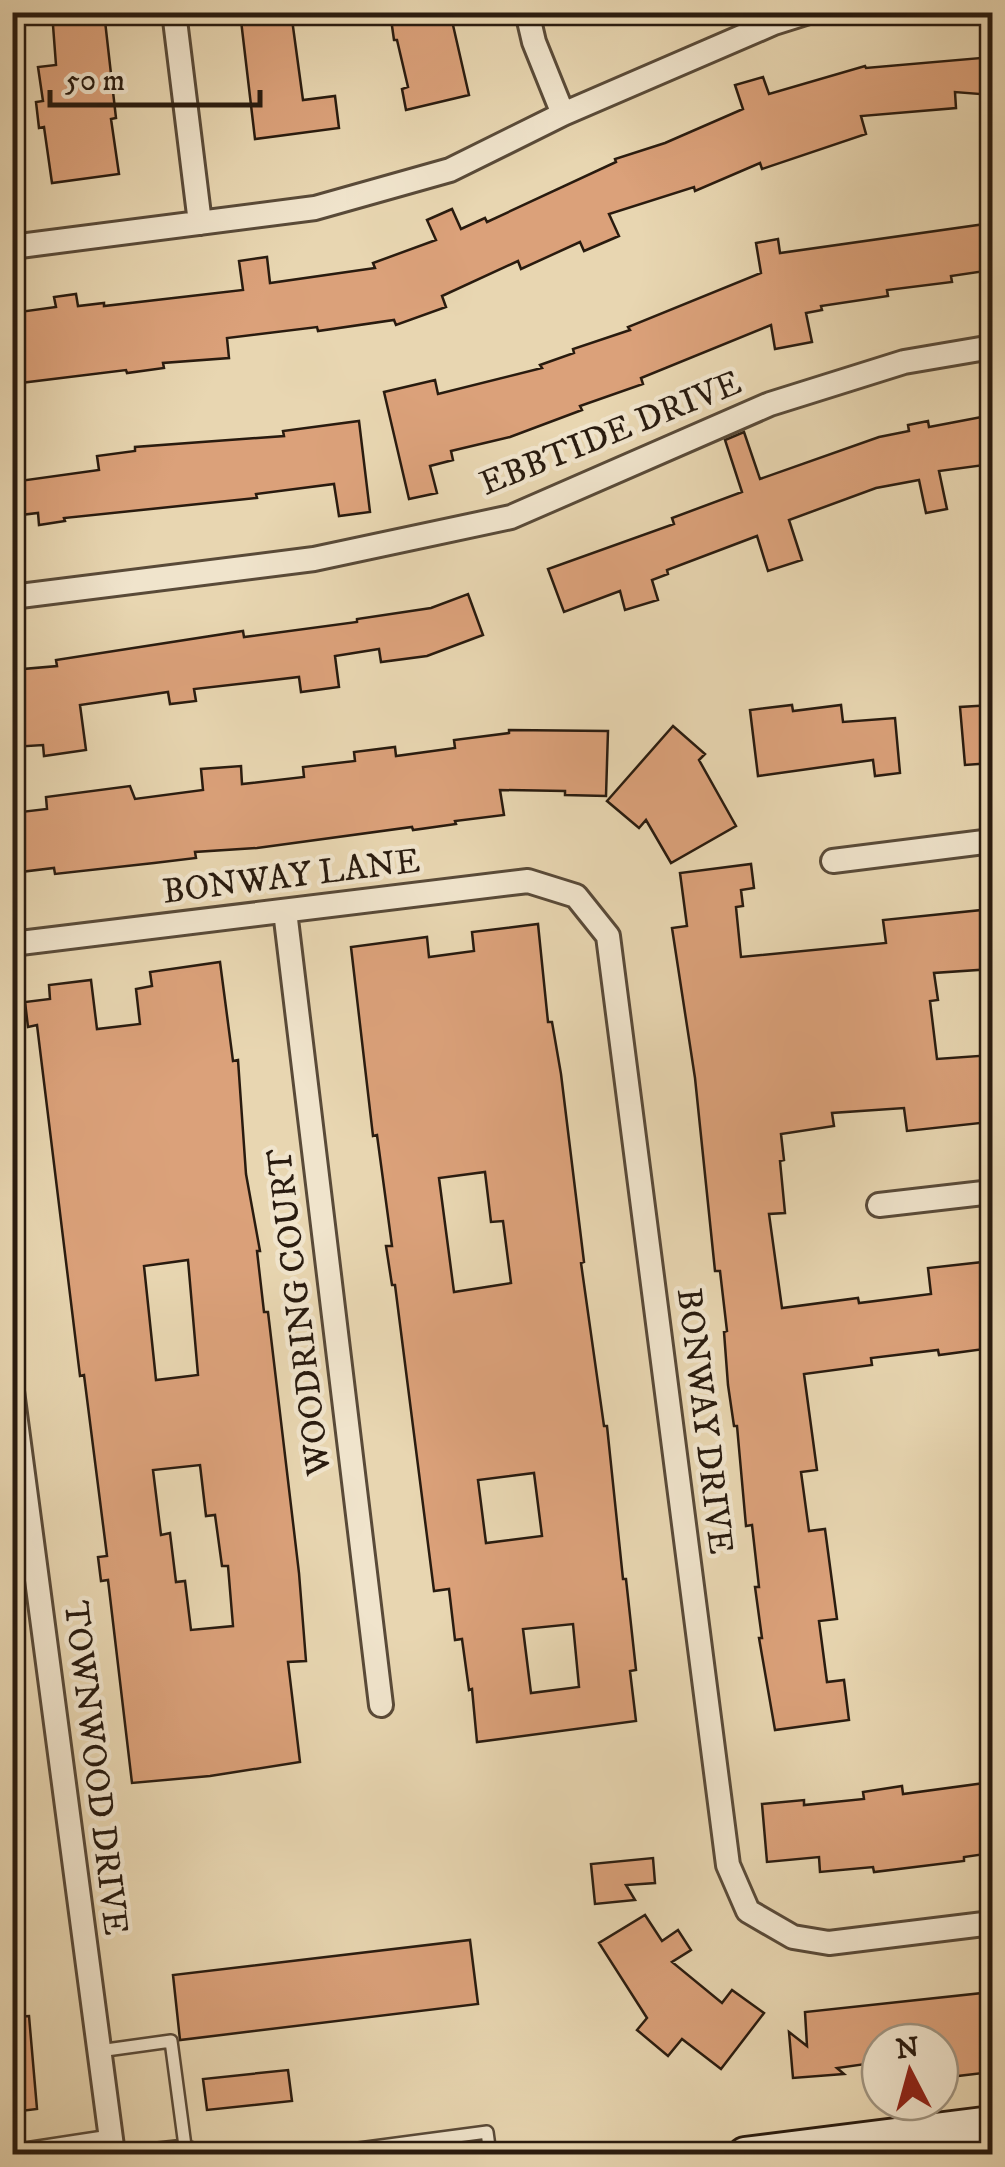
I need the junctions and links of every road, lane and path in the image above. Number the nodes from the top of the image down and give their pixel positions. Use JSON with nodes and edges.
{"nodes":[{"id":1,"x":174,"y":12,"type":"edge"},
{"id":2,"x":527,"y":12,"type":"edge"},
{"id":3,"x":809,"y":12,"type":"edge"},
{"id":4,"x":563,"y":114,"type":"junction"},
{"id":5,"x":200,"y":223,"type":"junction"},
{"id":6,"x":12,"y":247,"type":"edge"},
{"id":7,"x":992,"y":346,"type":"edge"},
{"id":8,"x":12,"y":597,"type":"edge"},
{"id":9,"x":992,"y":840,"type":"edge"},
{"id":10,"x":833,"y":860,"type":"dead end"},
{"id":11,"x":576,"y":896,"type":"joint"},
{"id":12,"x":285,"y":911,"type":"junction"},
{"id":13,"x":12,"y":944,"type":"edge"},
{"id":14,"x":992,"y":1192,"type":"edge"},
{"id":15,"x":879,"y":1205,"type":"dead end"},
{"id":16,"x":12,"y":1392,"type":"edge"},
{"id":17,"x":382,"y":1705,"type":"dead end"},
{"id":18,"x":992,"y":1923,"type":"edge"},
{"id":19,"x":99,"y":2051,"type":"junction"},
{"id":20,"x":992,"y":2123,"type":"edge"},
{"id":21,"x":111,"y":2146,"type":"edge"},
{"id":22,"x":184,"y":2146,"type":"junction"},
{"id":23,"x":12,"y":2150,"type":"edge"},
{"id":24,"x":400,"y":2150,"type":"edge"},
{"id":25,"x":205,"y":2154,"type":"edge"},
{"id":26,"x":321,"y":2154,"type":"edge"},
{"id":27,"x":490,"y":2154,"type":"edge"},
{"id":28,"x":745,"y":2154,"type":"edge"}],
"edges":[{"from":1,"to":5,"type":"street"},
{"from":2,"to":4,"type":"street"},
{"from":3,"to":4,"type":"street"},
{"from":4,"to":5,"type":"street"},
{"from":5,"to":6,"type":"street"},
{"from":7,"to":8,"type":"street","name":"EBBTIDE DRIVE"},
{"from":9,"to":10,"type":"street"},
{"from":11,"to":12,"type":"street","name":"BONWAY LANE"},
{"from":11,"to":18,"type":"street","name":"BONWAY DRIVE"},
{"from":12,"to":13,"type":"street","name":"BONWAY LANE"},
{"from":12,"to":17,"type":"street","name":"WOODRING COURT"},
{"from":14,"to":15,"type":"street"},
{"from":16,"to":19,"type":"street","name":"TOWNWOOD DRIVE"},
{"from":19,"to":21,"type":"street","name":"TOWNWOOD DRIVE"},
{"from":19,"to":22,"type":"lane"},
{"from":20,"to":28,"type":"main road"},
{"from":21,"to":22,"type":"lane"},
{"from":21,"to":23,"type":"lane"},
{"from":22,"to":25,"type":"lane"},
{"from":24,"to":26,"type":"lane"},
{"from":24,"to":27,"type":"lane"}]}
